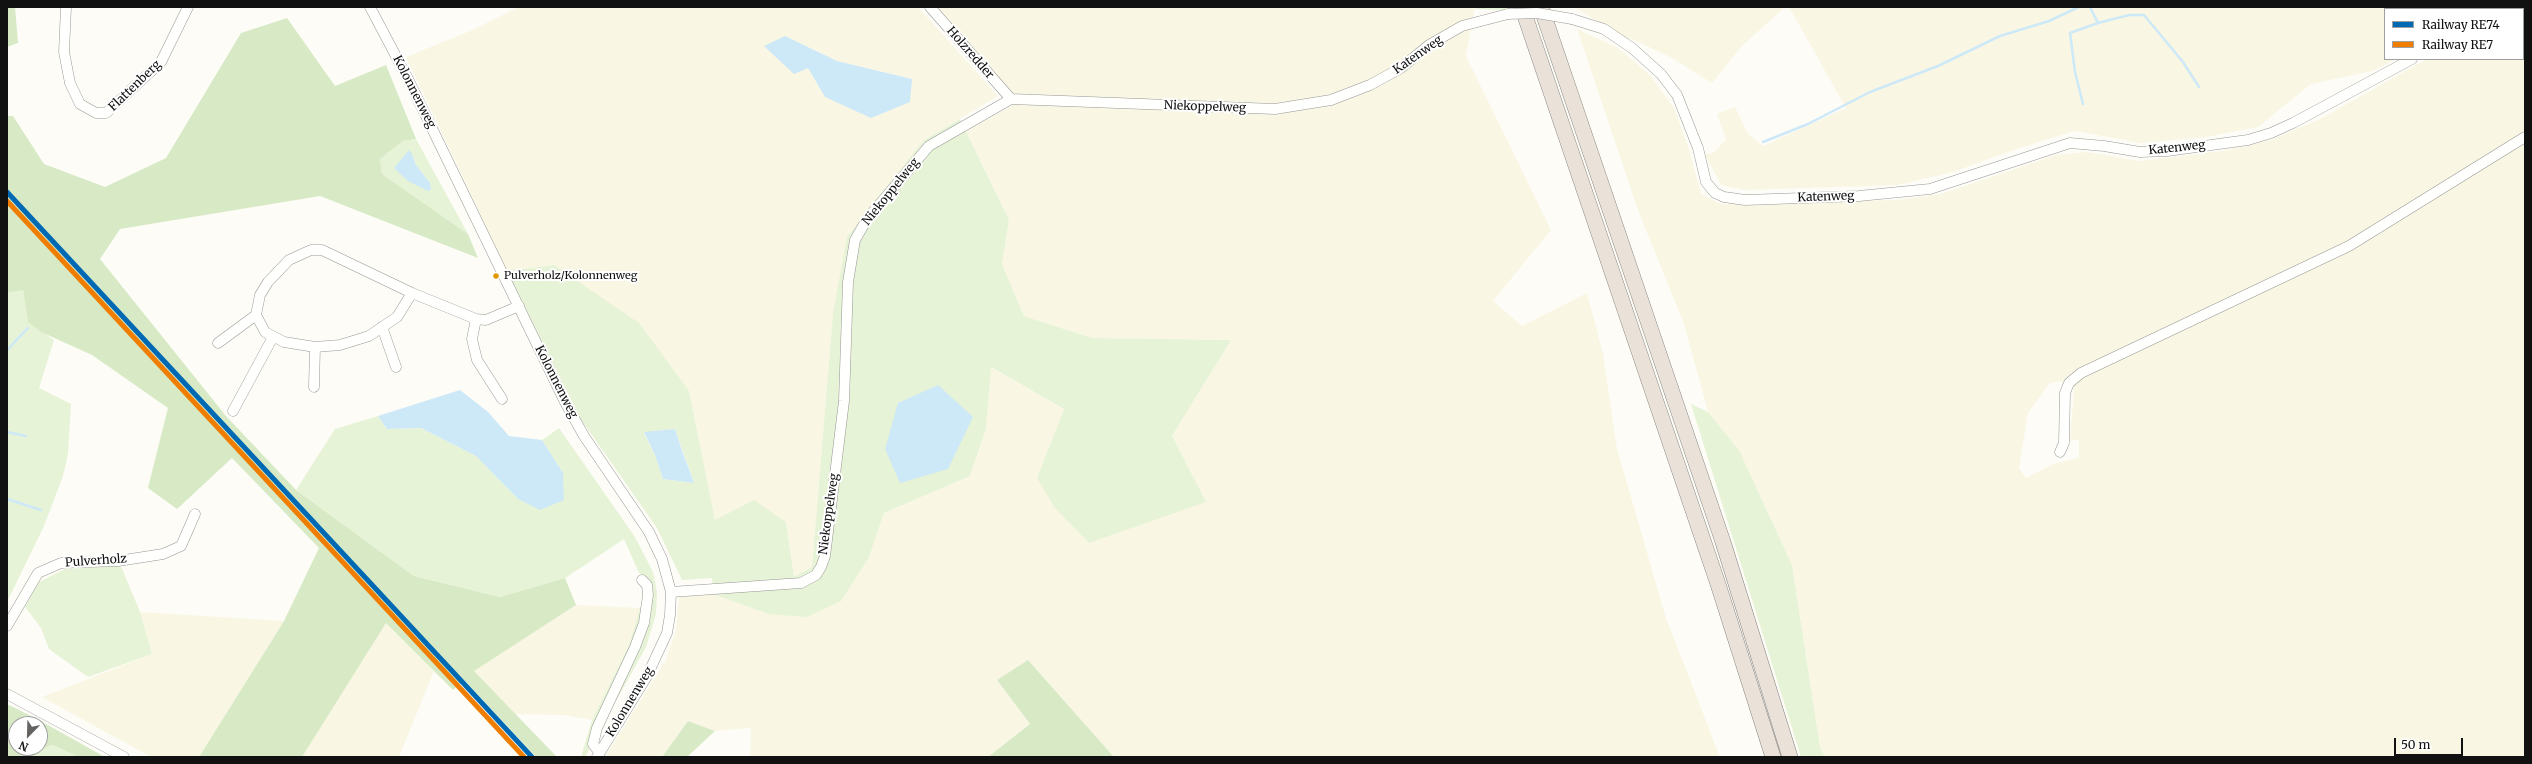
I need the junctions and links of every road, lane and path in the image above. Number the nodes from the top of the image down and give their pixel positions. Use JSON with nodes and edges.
{"nodes":[{"id":1,"x":66,"y":7,"type":"edge"},
{"id":2,"x":188,"y":7,"type":"edge"},
{"id":3,"x":370,"y":7,"type":"edge"},
{"id":4,"x":930,"y":7,"type":"edge"},
{"id":5,"x":1522,"y":7,"type":"edge"},
{"id":6,"x":1541,"y":7,"type":"edge"},
{"id":7,"x":2410,"y":60,"type":"edge"},
{"id":8,"x":1010,"y":99,"type":"junction"},
{"id":9,"x":1331,"y":100,"type":"joint"},
{"id":10,"x":2525,"y":136,"type":"edge"},
{"id":11,"x":412,"y":293,"type":"junction"},
{"id":12,"x":519,"y":306,"type":"junction"},
{"id":13,"x":256,"y":315,"type":"junction"},
{"id":14,"x":476,"y":319,"type":"junction"},
{"id":15,"x":382,"y":327,"type":"junction"},
{"id":16,"x":272,"y":337,"type":"junction"},
{"id":17,"x":218,"y":343,"type":"dead end"},
{"id":18,"x":315,"y":348,"type":"junction"},
{"id":19,"x":396,"y":367,"type":"dead end"},
{"id":20,"x":314,"y":387,"type":"dead end"},
{"id":21,"x":502,"y":399,"type":"dead end"},
{"id":22,"x":233,"y":411,"type":"dead end"},
{"id":23,"x":2060,"y":452,"type":"dead end"},
{"id":24,"x":195,"y":514,"type":"dead end"},
{"id":25,"x":642,"y":580,"type":"dead end"},
{"id":26,"x":671,"y":592,"type":"junction"},
{"id":27,"x":7,"y":626,"type":"edge"},
{"id":28,"x":7,"y":694,"type":"edge"},
{"id":29,"x":598,"y":755,"type":"edge"},
{"id":30,"x":124,"y":757,"type":"edge"},
{"id":31,"x":1773,"y":757,"type":"edge"},
{"id":32,"x":1790,"y":757,"type":"edge"}],
"edges":[{"from":1,"to":2,"type":"street","name":"Flattenberg"},
{"from":3,"to":12,"type":"street","name":"Kolonnenweg"},
{"from":4,"to":8,"type":"street","name":"Holzredder"},
{"from":5,"to":31,"type":"highway"},
{"from":6,"to":32,"type":"highway"},
{"from":7,"to":9,"type":"street","name":"Katenweg","bridge":true},
{"from":8,"to":9,"type":"street","name":"Niekoppelweg"},
{"from":8,"to":26,"type":"street","name":"Niekoppelweg"},
{"from":10,"to":23,"type":"street"},
{"from":11,"to":13,"type":"street"},
{"from":11,"to":14,"type":"street"},
{"from":11,"to":15,"type":"street"},
{"from":12,"to":14,"type":"street"},
{"from":12,"to":26,"type":"street","name":"Kolonnenweg"},
{"from":13,"to":16,"type":"street"},
{"from":13,"to":17,"type":"street"},
{"from":14,"to":21,"type":"street"},
{"from":15,"to":18,"type":"street"},
{"from":15,"to":19,"type":"street"},
{"from":16,"to":18,"type":"street"},
{"from":16,"to":22,"type":"street"},
{"from":18,"to":20,"type":"street"},
{"from":24,"to":27,"type":"street","name":"Pulverholz"},
{"from":25,"to":29,"type":"street","name":"Kolonnenweg"},
{"from":26,"to":29,"type":"street","name":"Kolonnenweg"},
{"from":28,"to":30,"type":"street"}]}
